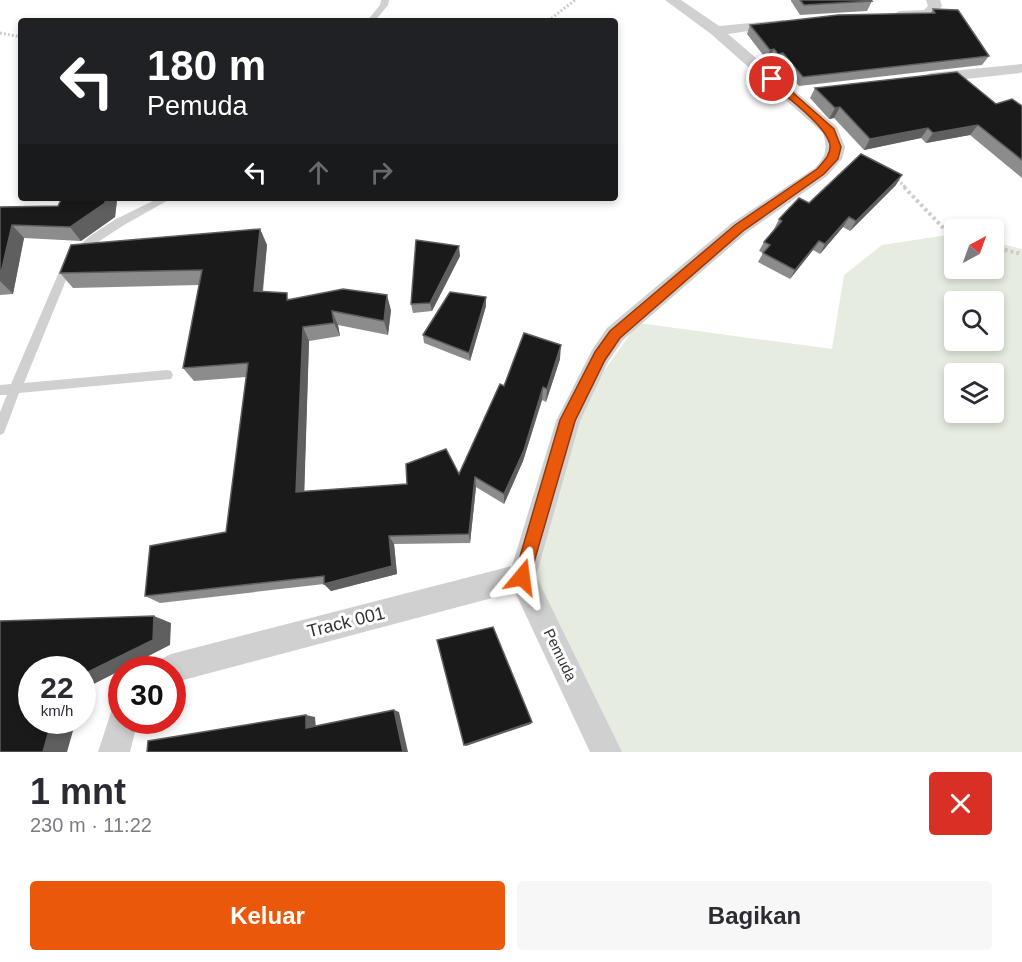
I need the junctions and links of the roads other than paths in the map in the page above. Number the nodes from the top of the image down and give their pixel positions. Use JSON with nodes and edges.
{"nodes":[{"id":1,"x":385,"y":0,"type":"edge"},
{"id":2,"x":672,"y":0,"type":"edge"},
{"id":3,"x":933,"y":0,"type":"edge"},
{"id":4,"x":880,"y":16,"type":"edge"},
{"id":5,"x":373,"y":18,"type":"edge"},
{"id":6,"x":793,"y":22,"type":"edge"},
{"id":7,"x":716,"y":31,"type":"junction"},
{"id":8,"x":1020,"y":68,"type":"dead end"},
{"id":9,"x":910,"y":80,"type":"edge"},
{"id":10,"x":810,"y":92,"type":"dead end"},
{"id":11,"x":788,"y":94,"type":"junction"},
{"id":12,"x":161,"y":201,"type":"edge"},
{"id":13,"x":167,"y":375,"type":"dead end"},
{"id":14,"x":15,"y":388,"type":"junction"},
{"id":15,"x":0,"y":390,"type":"edge"},
{"id":16,"x":0,"y":429,"type":"edge"},
{"id":17,"x":522,"y":577,"type":"junction"},
{"id":18,"x":186,"y":665,"type":"edge"},
{"id":19,"x":119,"y":734,"type":"edge"},
{"id":20,"x":114,"y":752,"type":"edge"},
{"id":21,"x":606,"y":752,"type":"edge"}],
"edges":[{"from":1,"to":5,"type":"lane"},
{"from":2,"to":7,"type":"street"},
{"from":3,"to":4,"type":"street"},
{"from":6,"to":7,"type":"street"},
{"from":7,"to":11,"type":"street"},
{"from":8,"to":9,"type":"street"},
{"from":10,"to":11,"type":"street"},
{"from":11,"to":17,"type":"street"},
{"from":12,"to":14,"type":"lane"},
{"from":13,"to":14,"type":"lane"},
{"from":14,"to":15,"type":"lane"},
{"from":14,"to":16,"type":"lane"},
{"from":17,"to":18,"type":"street","name":"Track 001"},
{"from":17,"to":21,"type":"street","name":"Pemuda"},
{"from":19,"to":20,"type":"street"}]}
